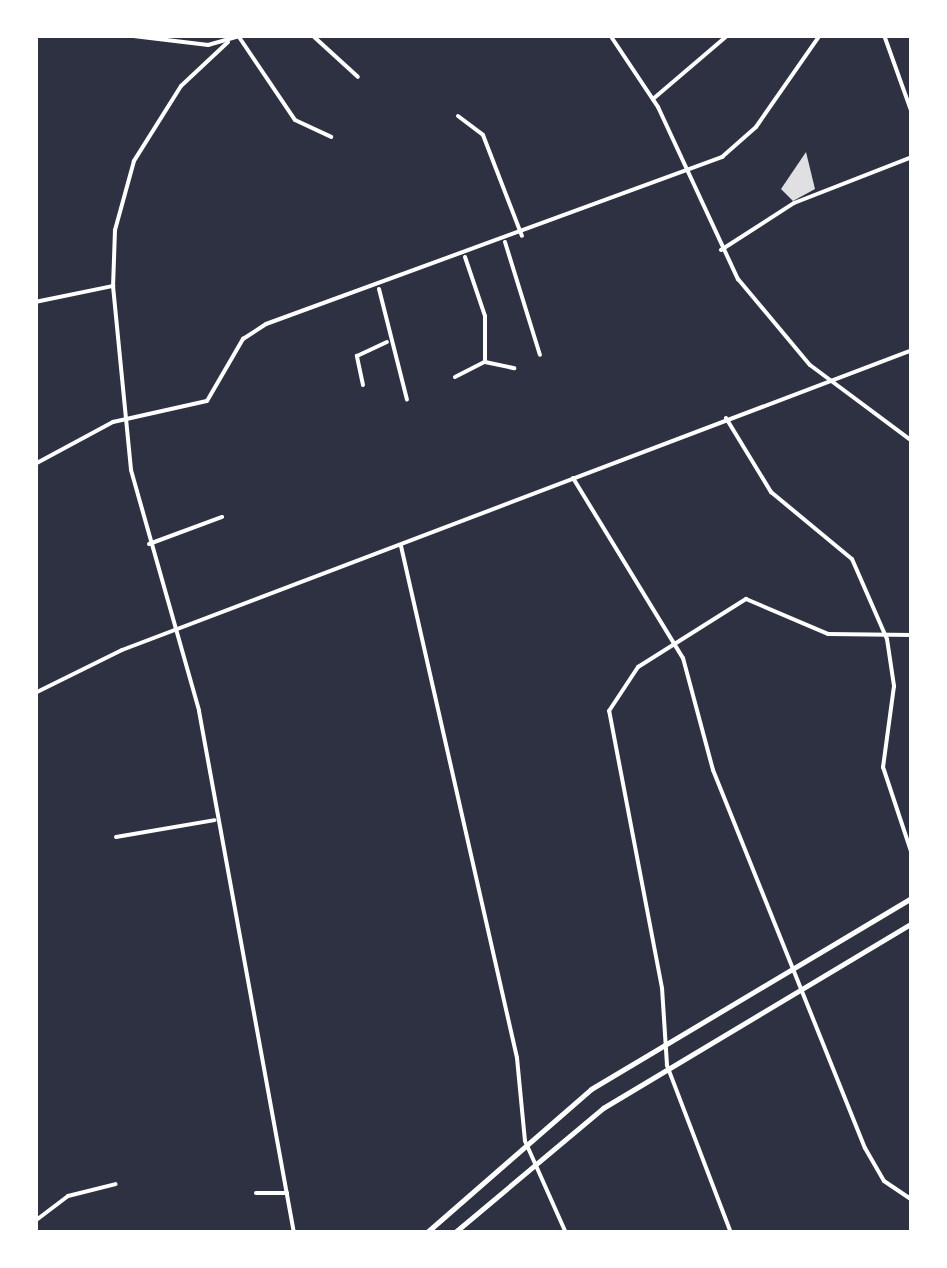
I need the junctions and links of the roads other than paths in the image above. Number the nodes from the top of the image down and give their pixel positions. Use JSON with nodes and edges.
{"nodes":[{"id":1,"x":125,"y":35,"type":"edge"},
{"id":2,"x":312,"y":35,"type":"edge"},
{"id":3,"x":610,"y":35,"type":"edge"},
{"id":4,"x":728,"y":35,"type":"edge"},
{"id":5,"x":820,"y":35,"type":"edge"},
{"id":6,"x":884,"y":35,"type":"edge"},
{"id":7,"x":241,"y":36,"type":"edge"},
{"id":8,"x":228,"y":42,"type":"junction"},
{"id":9,"x":358,"y":77,"type":"dead end"},
{"id":10,"x":653,"y":99,"type":"junction"},
{"id":11,"x":912,"y":114,"type":"edge"},
{"id":12,"x":458,"y":116,"type":"dead end"},
{"id":13,"x":330,"y":137,"type":"dead end"},
{"id":14,"x":912,"y":157,"type":"edge"},
{"id":15,"x":688,"y":172,"type":"junction"},
{"id":16,"x":522,"y":236,"type":"junction"},
{"id":17,"x":505,"y":242,"type":"junction"},
{"id":18,"x":721,"y":250,"type":"junction"},
{"id":19,"x":464,"y":256,"type":"junction"},
{"id":20,"x":113,"y":286,"type":"junction"},
{"id":21,"x":379,"y":289,"type":"junction"},
{"id":22,"x":35,"y":302,"type":"edge"},
{"id":23,"x":387,"y":342,"type":"junction"},
{"id":24,"x":912,"y":350,"type":"edge"},
{"id":25,"x":540,"y":355,"type":"dead end"},
{"id":26,"x":485,"y":362,"type":"junction"},
{"id":27,"x":514,"y":368,"type":"dead end"},
{"id":28,"x":455,"y":377,"type":"dead end"},
{"id":29,"x":829,"y":380,"type":"junction"},
{"id":30,"x":362,"y":385,"type":"dead end"},
{"id":31,"x":407,"y":400,"type":"dead end"},
{"id":32,"x":726,"y":418,"type":"junction"},
{"id":33,"x":122,"y":420,"type":"junction"},
{"id":34,"x":912,"y":441,"type":"edge"},
{"id":35,"x":35,"y":464,"type":"edge"},
{"id":36,"x":574,"y":478,"type":"junction"},
{"id":37,"x":222,"y":516,"type":"dead end"},
{"id":38,"x":150,"y":544,"type":"junction"},
{"id":39,"x":400,"y":545,"type":"junction"},
{"id":40,"x":180,"y":629,"type":"junction"},
{"id":41,"x":912,"y":635,"type":"edge"},
{"id":42,"x":887,"y":639,"type":"junction"},
{"id":43,"x":675,"y":642,"type":"junction"},
{"id":44,"x":35,"y":693,"type":"edge"},
{"id":45,"x":216,"y":820,"type":"junction"},
{"id":46,"x":116,"y":837,"type":"dead end"},
{"id":47,"x":912,"y":854,"type":"edge"},
{"id":48,"x":912,"y":898,"type":"edge"},
{"id":49,"x":912,"y":923,"type":"edge"},
{"id":50,"x":791,"y":963,"type":"junction"},
{"id":51,"x":802,"y":988,"type":"junction"},
{"id":52,"x":666,"y":1040,"type":"junction"},
{"id":53,"x":666,"y":1065,"type":"junction"},
{"id":54,"x":525,"y":1141,"type":"junction"},
{"id":55,"x":532,"y":1162,"type":"junction"},
{"id":56,"x":116,"y":1184,"type":"dead end"},
{"id":57,"x":256,"y":1193,"type":"dead end"},
{"id":58,"x":286,"y":1193,"type":"junction"},
{"id":59,"x":912,"y":1200,"type":"edge"},
{"id":60,"x":35,"y":1221,"type":"edge"},
{"id":61,"x":294,"y":1233,"type":"edge"},
{"id":62,"x":426,"y":1233,"type":"edge"},
{"id":63,"x":454,"y":1233,"type":"edge"},
{"id":64,"x":566,"y":1233,"type":"edge"},
{"id":65,"x":731,"y":1233,"type":"edge"}],
"edges":[{"from":1,"to":8,"type":"street"},
{"from":2,"to":9,"type":"street"},
{"from":3,"to":10,"type":"street"},
{"from":4,"to":10,"type":"street"},
{"from":5,"to":15,"type":"street"},
{"from":6,"to":11,"type":"street"},
{"from":7,"to":8,"type":"street"},
{"from":7,"to":13,"type":"street"},
{"from":8,"to":20,"type":"street"},
{"from":10,"to":15,"type":"street"},
{"from":12,"to":16,"type":"street"},
{"from":14,"to":18,"type":"street"},
{"from":15,"to":16,"type":"street"},
{"from":15,"to":18,"type":"street"},
{"from":16,"to":17,"type":"street"},
{"from":17,"to":19,"type":"street"},
{"from":17,"to":25,"type":"street"},
{"from":18,"to":29,"type":"street"},
{"from":19,"to":21,"type":"street"},
{"from":19,"to":26,"type":"street"},
{"from":20,"to":22,"type":"street"},
{"from":20,"to":33,"type":"street"},
{"from":21,"to":23,"type":"street"},
{"from":21,"to":33,"type":"street"},
{"from":23,"to":30,"type":"street"},
{"from":23,"to":31,"type":"street"},
{"from":24,"to":29,"type":"street"},
{"from":26,"to":27,"type":"street"},
{"from":26,"to":28,"type":"street"},
{"from":29,"to":32,"type":"street"},
{"from":29,"to":34,"type":"street"},
{"from":32,"to":36,"type":"street"},
{"from":32,"to":42,"type":"street"},
{"from":33,"to":35,"type":"street"},
{"from":33,"to":38,"type":"street"},
{"from":36,"to":39,"type":"street"},
{"from":36,"to":43,"type":"street"},
{"from":37,"to":38,"type":"street"},
{"from":38,"to":40,"type":"street"},
{"from":39,"to":40,"type":"street"},
{"from":39,"to":54,"type":"street"},
{"from":40,"to":44,"type":"street"},
{"from":40,"to":45,"type":"street"},
{"from":41,"to":42,"type":"street"},
{"from":42,"to":43,"type":"street"},
{"from":42,"to":47,"type":"street"},
{"from":43,"to":50,"type":"street"},
{"from":43,"to":52,"type":"street"},
{"from":45,"to":46,"type":"street"},
{"from":45,"to":58,"type":"street"},
{"from":48,"to":50,"type":"main road"},
{"from":49,"to":51,"type":"main road"},
{"from":50,"to":51,"type":"street"},
{"from":50,"to":52,"type":"main road"},
{"from":51,"to":53,"type":"main road"},
{"from":51,"to":59,"type":"street"},
{"from":52,"to":53,"type":"street"},
{"from":52,"to":54,"type":"main road"},
{"from":53,"to":55,"type":"main road"},
{"from":53,"to":65,"type":"street"},
{"from":54,"to":55,"type":"street"},
{"from":54,"to":62,"type":"main road"},
{"from":55,"to":63,"type":"main road"},
{"from":55,"to":64,"type":"street"},
{"from":56,"to":60,"type":"street"},
{"from":57,"to":58,"type":"street"},
{"from":58,"to":61,"type":"street"}]}
